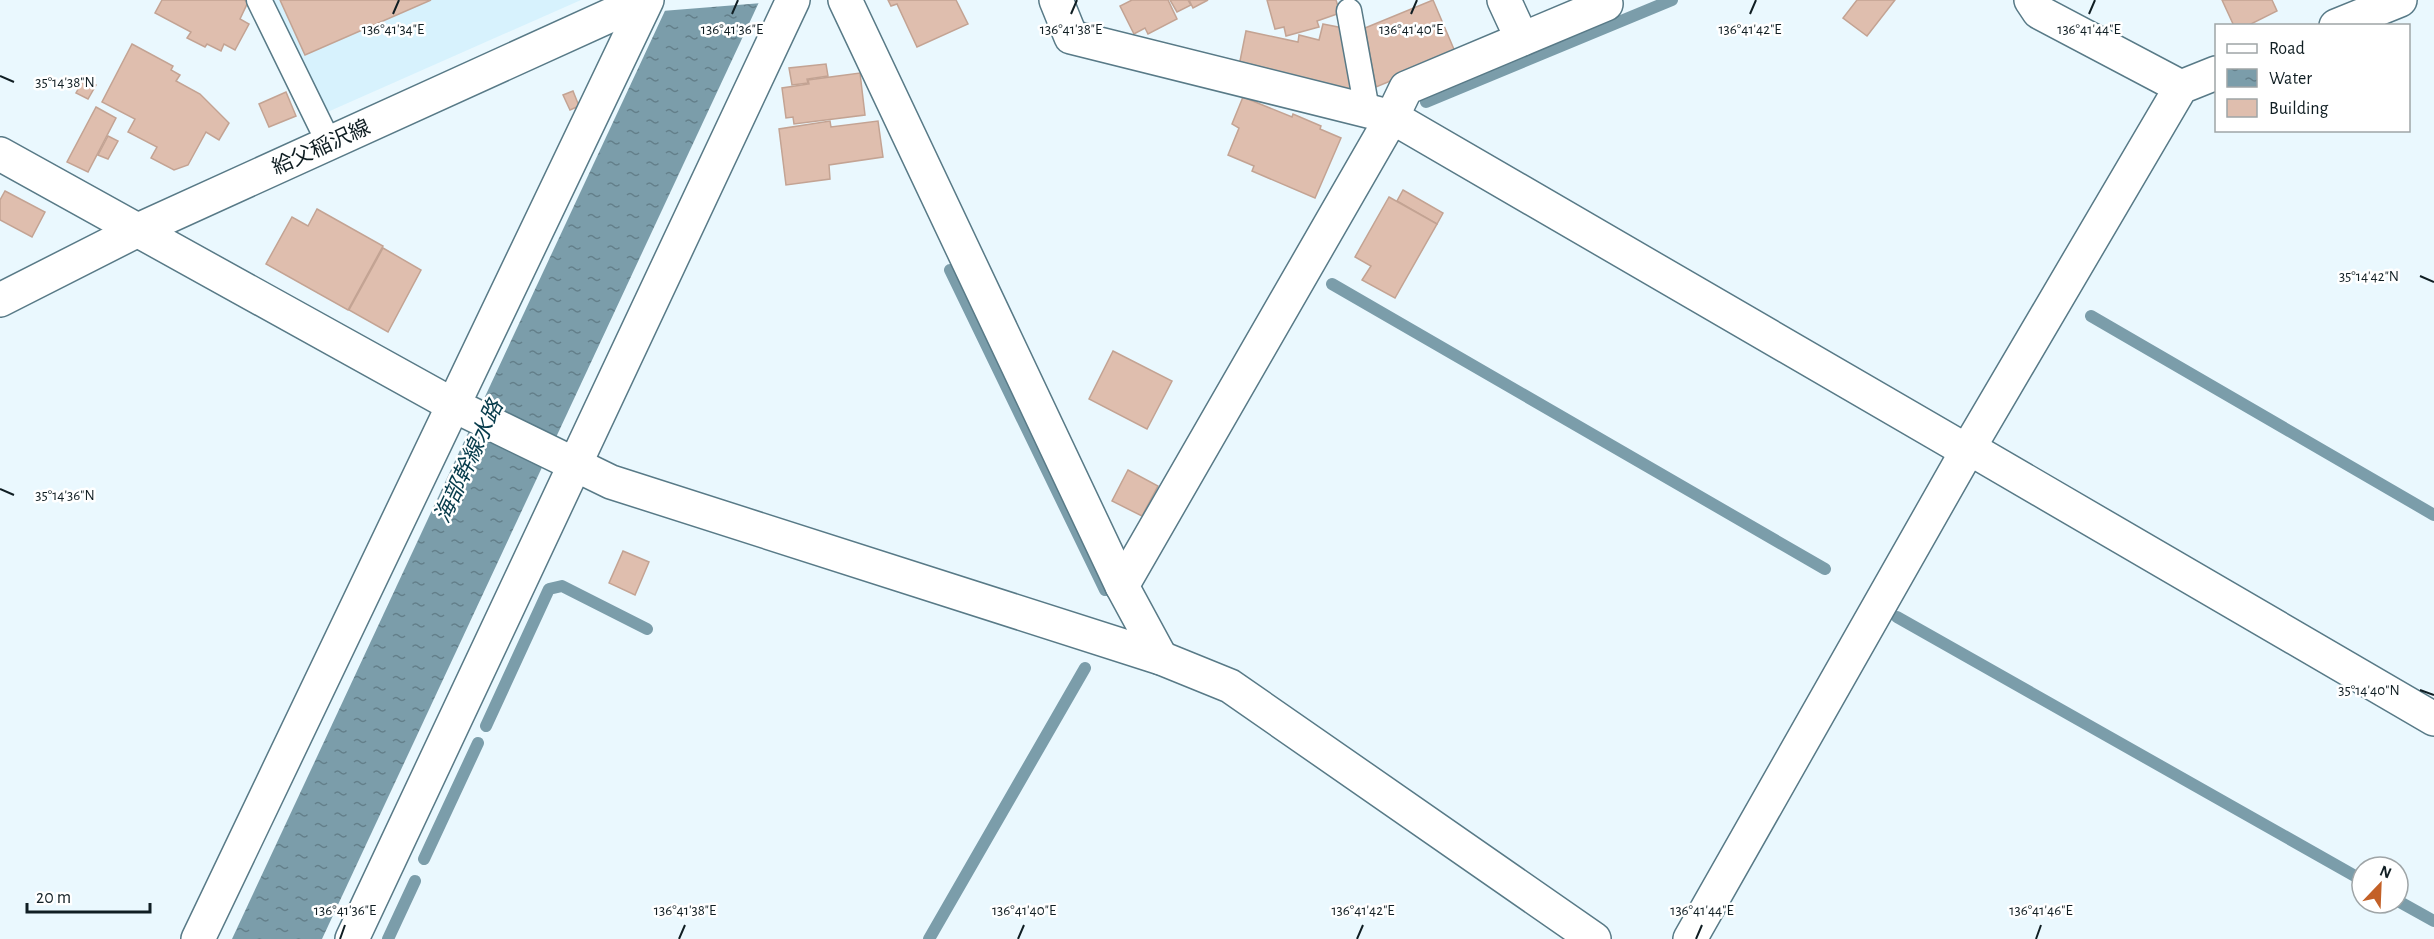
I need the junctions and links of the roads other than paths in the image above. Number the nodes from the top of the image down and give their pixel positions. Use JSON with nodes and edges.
{"nodes":[{"id":1,"x":259,"y":0,"type":"edge"},
{"id":2,"x":646,"y":0,"type":"edge"},
{"id":3,"x":793,"y":0,"type":"edge"},
{"id":4,"x":845,"y":0,"type":"edge"},
{"id":5,"x":1056,"y":0,"type":"edge"},
{"id":6,"x":1504,"y":0,"type":"edge"},
{"id":7,"x":2031,"y":0,"type":"edge"},
{"id":8,"x":2400,"y":0,"type":"edge"},
{"id":9,"x":1607,"y":2,"type":"edge"},
{"id":10,"x":1350,"y":11,"type":"dead end"},
{"id":11,"x":2341,"y":24,"type":"edge"},
{"id":12,"x":1522,"y":39,"type":"junction"},
{"id":13,"x":2215,"y":74,"type":"edge"},
{"id":14,"x":2181,"y":87,"type":"junction"},
{"id":15,"x":1380,"y":114,"type":"junction"},
{"id":16,"x":329,"y":142,"type":"junction"},
{"id":17,"x":0,"y":154,"type":"edge"},
{"id":18,"x":136,"y":231,"type":"junction"},
{"id":19,"x":0,"y":300,"type":"edge"},
{"id":20,"x":462,"y":409,"type":"junction"},
{"id":21,"x":1968,"y":450,"type":"junction"},
{"id":22,"x":566,"y":460,"type":"junction"},
{"id":23,"x":1122,"y":586,"type":"junction"},
{"id":24,"x":1161,"y":658,"type":"junction"},
{"id":25,"x":2434,"y":719,"type":"edge"},
{"id":26,"x":198,"y":939,"type":"edge"},
{"id":27,"x":352,"y":939,"type":"edge"},
{"id":28,"x":1594,"y":939,"type":"edge"},
{"id":29,"x":1690,"y":939,"type":"edge"}],
"edges":[{"from":1,"to":16,"type":"lane"},
{"from":2,"to":16,"type":"street","name":"給父稲沢線"},
{"from":2,"to":20,"type":"street"},
{"from":3,"to":22,"type":"street"},
{"from":4,"to":23,"type":"street"},
{"from":5,"to":15,"type":"street"},
{"from":6,"to":12,"type":"street"},
{"from":7,"to":14,"type":"street"},
{"from":8,"to":11,"type":"street"},
{"from":9,"to":12,"type":"street"},
{"from":10,"to":15,"type":"lane"},
{"from":12,"to":15,"type":"street"},
{"from":13,"to":14,"type":"street"},
{"from":14,"to":21,"type":"street"},
{"from":15,"to":21,"type":"street"},
{"from":15,"to":23,"type":"street"},
{"from":16,"to":18,"type":"street","name":"給父稲沢線"},
{"from":17,"to":18,"type":"street"},
{"from":18,"to":19,"type":"street","name":"給父稲沢線"},
{"from":18,"to":20,"type":"street"},
{"from":20,"to":22,"type":"street"},
{"from":20,"to":26,"type":"street"},
{"from":21,"to":25,"type":"street"},
{"from":21,"to":29,"type":"street"},
{"from":22,"to":24,"type":"street"},
{"from":22,"to":27,"type":"street"},
{"from":23,"to":24,"type":"street"},
{"from":24,"to":28,"type":"street"}]}
